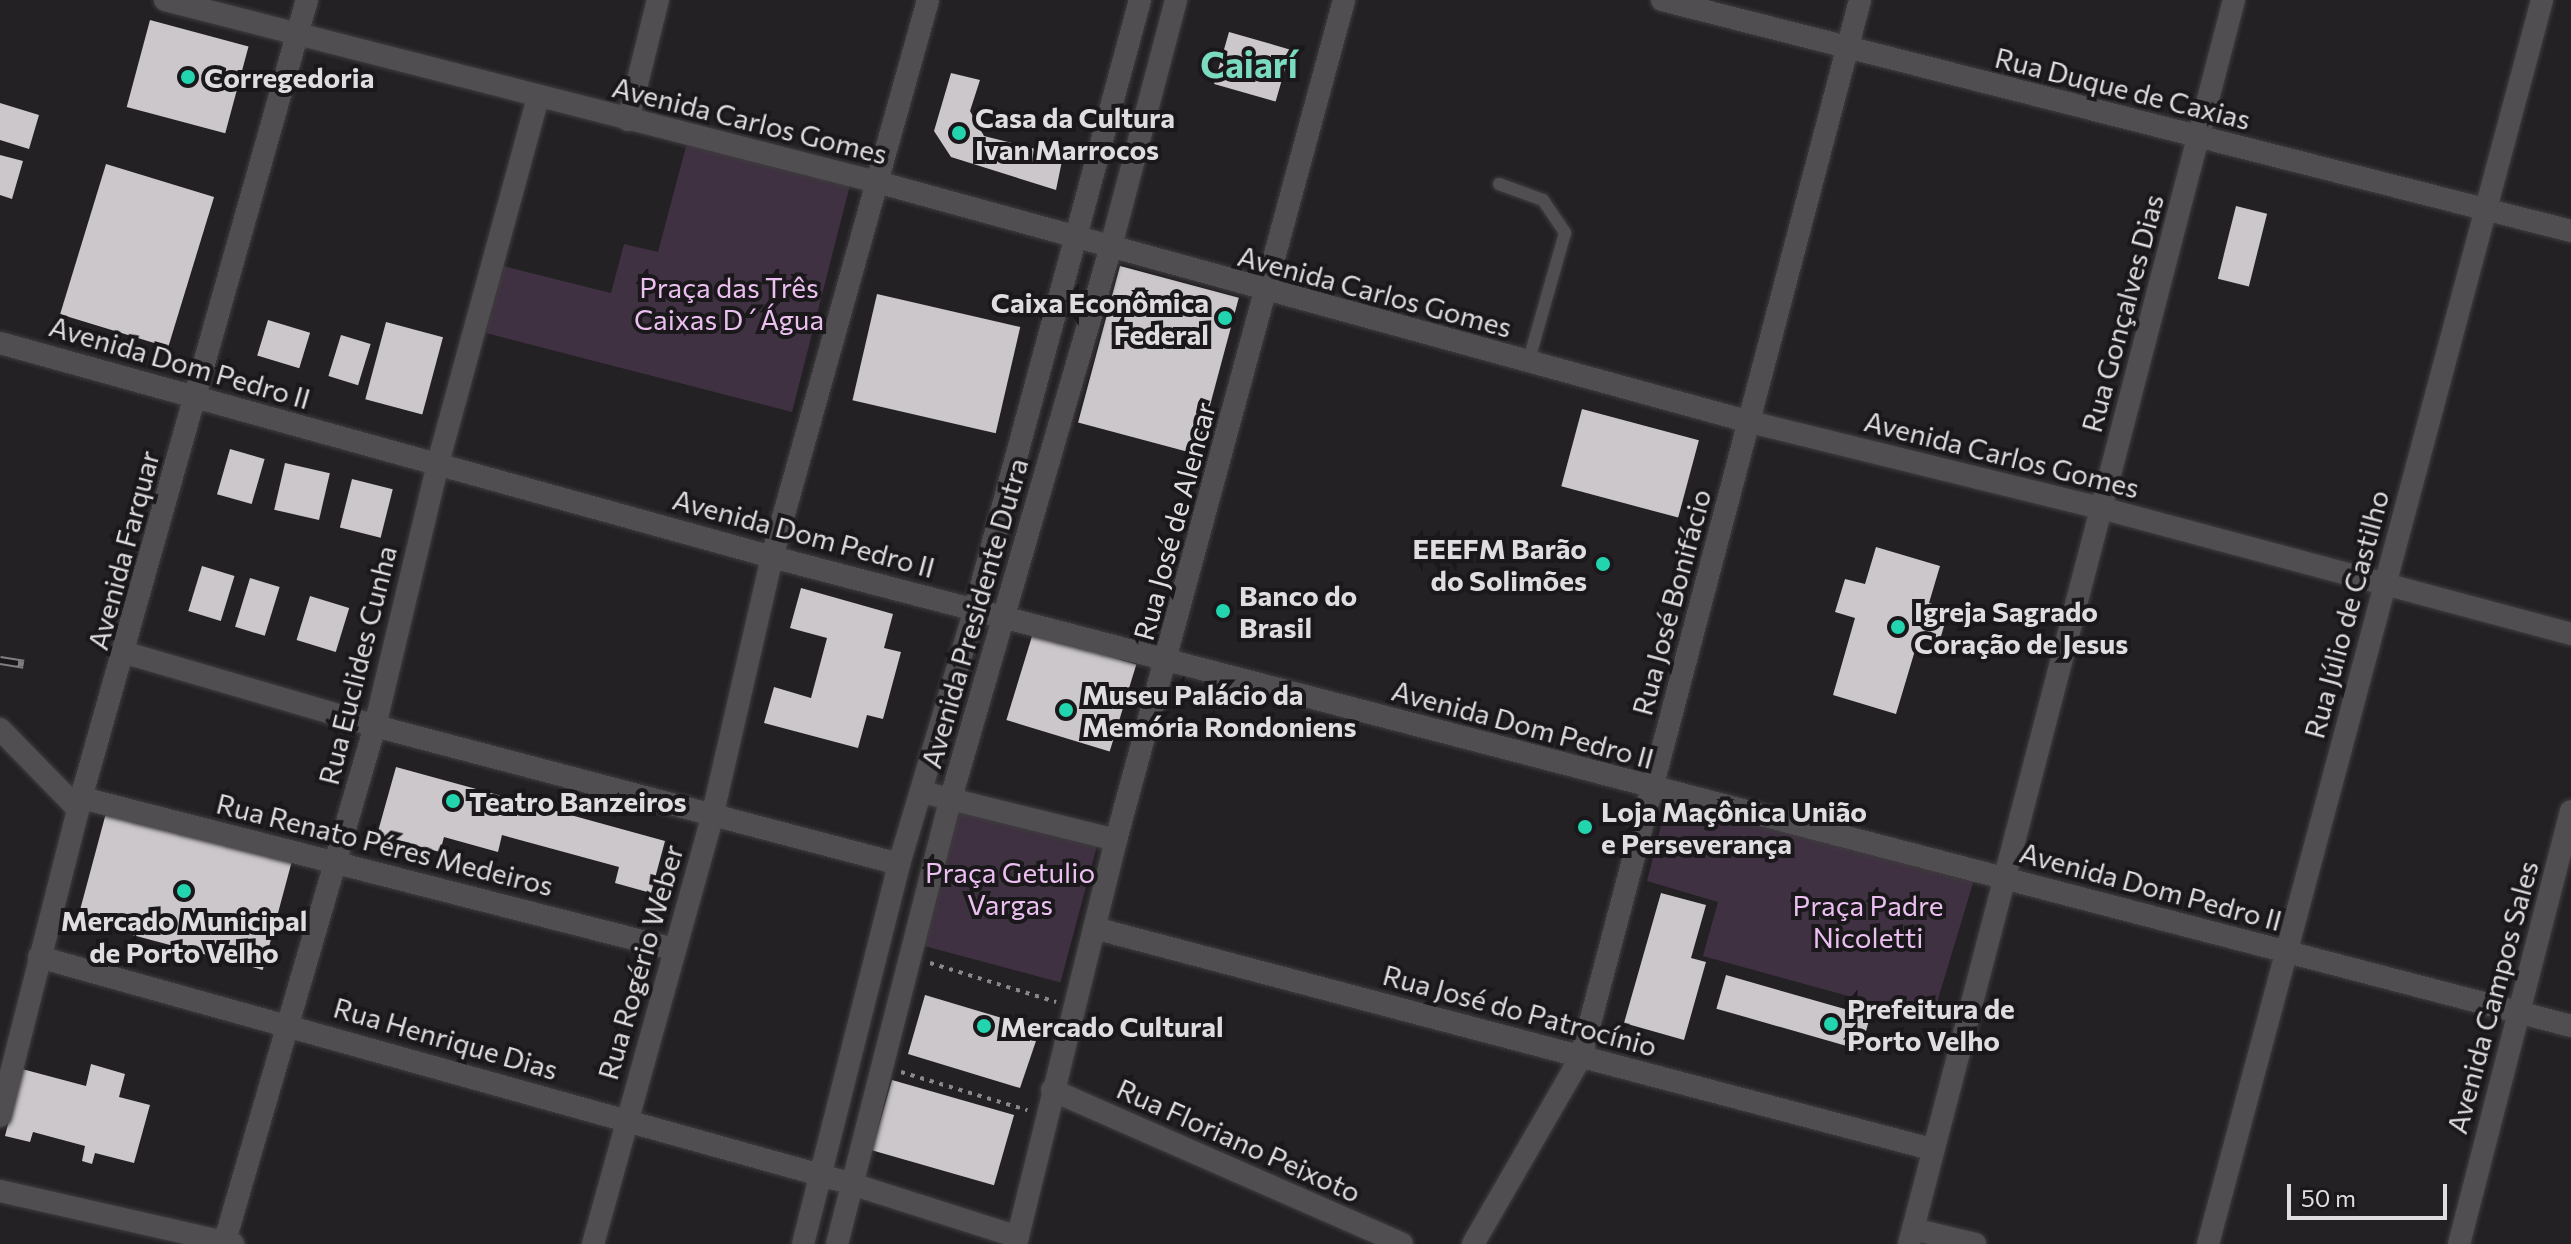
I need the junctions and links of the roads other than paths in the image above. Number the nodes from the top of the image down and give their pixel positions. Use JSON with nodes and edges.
{"nodes":[{"id":1,"x":165,"y":0,"type":"edge"},
{"id":2,"x":307,"y":0,"type":"edge"},
{"id":3,"x":658,"y":0,"type":"edge"},
{"id":4,"x":928,"y":0,"type":"edge"},
{"id":5,"x":1140,"y":0,"type":"edge"},
{"id":6,"x":1176,"y":0,"type":"edge"},
{"id":7,"x":1344,"y":0,"type":"edge"},
{"id":8,"x":1662,"y":0,"type":"edge"},
{"id":9,"x":1860,"y":0,"type":"edge"},
{"id":10,"x":2234,"y":0,"type":"edge"},
{"id":11,"x":2542,"y":0,"type":"edge"},
{"id":12,"x":297,"y":36,"type":"junction"},
{"id":13,"x":1846,"y":48,"type":"junction"},
{"id":14,"x":538,"y":98,"type":"junction"},
{"id":15,"x":628,"y":120,"type":"junction"},
{"id":16,"x":2198,"y":138,"type":"junction"},
{"id":17,"x":877,"y":182,"type":"junction"},
{"id":18,"x":1499,"y":184,"type":"dead end"},
{"id":19,"x":2486,"y":210,"type":"junction"},
{"id":20,"x":2571,"y":231,"type":"edge"},
{"id":21,"x":1072,"y":237,"type":"junction"},
{"id":22,"x":1110,"y":250,"type":"junction"},
{"id":23,"x":1268,"y":293,"type":"junction"},
{"id":24,"x":0,"y":343,"type":"edge"},
{"id":25,"x":1528,"y":363,"type":"junction"},
{"id":26,"x":195,"y":400,"type":"junction"},
{"id":27,"x":1750,"y":422,"type":"junction"},
{"id":28,"x":438,"y":463,"type":"junction"},
{"id":29,"x":2101,"y":508,"type":"junction"},
{"id":30,"x":772,"y":557,"type":"junction"},
{"id":31,"x":2384,"y":586,"type":"junction"},
{"id":32,"x":975,"y":609,"type":"junction"},
{"id":33,"x":1004,"y":618,"type":"junction"},
{"id":34,"x":2571,"y":634,"type":"edge"},
{"id":35,"x":126,"y":653,"type":"junction"},
{"id":36,"x":1168,"y":660,"type":"junction"},
{"id":37,"x":375,"y":726,"type":"junction"},
{"id":38,"x":0,"y":729,"type":"edge"},
{"id":39,"x":1652,"y":789,"type":"junction"},
{"id":40,"x":922,"y":792,"type":"junction"},
{"id":41,"x":951,"y":798,"type":"junction"},
{"id":42,"x":80,"y":803,"type":"junction"},
{"id":43,"x":2571,"y":811,"type":"edge"},
{"id":44,"x":712,"y":817,"type":"junction"},
{"id":45,"x":1116,"y":840,"type":"junction"},
{"id":46,"x":337,"y":863,"type":"junction"},
{"id":47,"x":899,"y":864,"type":"junction"},
{"id":48,"x":2006,"y":879,"type":"junction"},
{"id":49,"x":1094,"y":928,"type":"junction"},
{"id":50,"x":673,"y":949,"type":"junction"},
{"id":51,"x":2286,"y":952,"type":"junction"},
{"id":52,"x":39,"y":957,"type":"junction"},
{"id":53,"x":2519,"y":1013,"type":"junction"},
{"id":54,"x":289,"y":1024,"type":"junction"},
{"id":55,"x":2571,"y":1026,"type":"edge"},
{"id":56,"x":1581,"y":1057,"type":"junction"},
{"id":57,"x":1052,"y":1090,"type":"junction"},
{"id":58,"x":0,"y":1116,"type":"edge"},
{"id":59,"x":626,"y":1123,"type":"junction"},
{"id":60,"x":1931,"y":1149,"type":"junction"},
{"id":61,"x":821,"y":1176,"type":"junction"},
{"id":62,"x":849,"y":1183,"type":"junction"},
{"id":63,"x":0,"y":1191,"type":"edge"},
{"id":64,"x":1911,"y":1236,"type":"edge"},
{"id":65,"x":1017,"y":1241,"type":"edge"},
{"id":66,"x":227,"y":1243,"type":"edge"},
{"id":67,"x":593,"y":1244,"type":"edge"},
{"id":68,"x":803,"y":1244,"type":"edge"},
{"id":69,"x":837,"y":1244,"type":"edge"},
{"id":70,"x":1402,"y":1244,"type":"edge"},
{"id":71,"x":1473,"y":1244,"type":"edge"},
{"id":72,"x":1975,"y":1244,"type":"edge"},
{"id":73,"x":2208,"y":1244,"type":"edge"},
{"id":74,"x":2459,"y":1244,"type":"edge"}],
"edges":[{"from":1,"to":12,"type":"street","name":"Avenida Carlos Gomes"},
{"from":2,"to":12,"type":"street","name":"Avenida Farquar"},
{"from":3,"to":15,"type":"street"},
{"from":4,"to":17,"type":"street","name":"Rua Rogério Weber"},
{"from":5,"to":21,"type":"street","name":"Avenida Presidente Dutra"},
{"from":6,"to":22,"type":"street","name":"Avenida Presidente Dutra"},
{"from":7,"to":23,"type":"street","name":"Rua José de Alencar"},
{"from":8,"to":13,"type":"street","name":"Rua Duque de Caxias"},
{"from":9,"to":13,"type":"street","name":"Rua José Bonifácio"},
{"from":10,"to":16,"type":"street","name":"Rua Gonçalves Dias"},
{"from":11,"to":19,"type":"street","name":"Rua Júlio de Castilho"},
{"from":12,"to":14,"type":"street","name":"Avenida Carlos Gomes"},
{"from":12,"to":26,"type":"street","name":"Avenida Farquar"},
{"from":13,"to":16,"type":"street","name":"Rua Duque de Caxias"},
{"from":13,"to":27,"type":"street","name":"Rua José Bonifácio"},
{"from":14,"to":15,"type":"street","name":"Avenida Carlos Gomes"},
{"from":14,"to":28,"type":"street","name":"Rua Euclides Cunha"},
{"from":15,"to":17,"type":"street","name":"Avenida Carlos Gomes"},
{"from":16,"to":19,"type":"street","name":"Rua Duque de Caxias"},
{"from":16,"to":29,"type":"street","name":"Rua Gonçalves Dias"},
{"from":17,"to":21,"type":"street","name":"Avenida Carlos Gomes"},
{"from":17,"to":30,"type":"street","name":"Rua Rogério Weber"},
{"from":18,"to":25,"type":"lane"},
{"from":19,"to":20,"type":"street","name":"Rua Duque de Caxias"},
{"from":19,"to":31,"type":"street","name":"Rua Júlio de Castilho"},
{"from":21,"to":22,"type":"street","name":"Avenida Carlos Gomes"},
{"from":21,"to":32,"type":"street","name":"Avenida Presidente Dutra"},
{"from":22,"to":23,"type":"street","name":"Avenida Carlos Gomes"},
{"from":22,"to":33,"type":"street","name":"Avenida Presidente Dutra"},
{"from":23,"to":25,"type":"street","name":"Avenida Carlos Gomes"},
{"from":23,"to":36,"type":"street","name":"Rua José de Alencar"},
{"from":24,"to":26,"type":"street","name":"Avenida Dom Pedro II"},
{"from":25,"to":27,"type":"street","name":"Avenida Carlos Gomes"},
{"from":26,"to":28,"type":"street","name":"Avenida Dom Pedro II"},
{"from":26,"to":35,"type":"street","name":"Avenida Farquar"},
{"from":27,"to":29,"type":"street","name":"Avenida Carlos Gomes"},
{"from":27,"to":39,"type":"street","name":"Rua José Bonifácio"},
{"from":28,"to":30,"type":"street","name":"Avenida Dom Pedro II"},
{"from":28,"to":37,"type":"street","name":"Rua Euclides Cunha"},
{"from":29,"to":31,"type":"street","name":"Avenida Carlos Gomes"},
{"from":29,"to":48,"type":"street","name":"Rua Gonçalves Dias"},
{"from":30,"to":32,"type":"street","name":"Avenida Dom Pedro II"},
{"from":30,"to":44,"type":"street","name":"Rua Rogério Weber"},
{"from":31,"to":34,"type":"street","name":"Avenida Carlos Gomes"},
{"from":31,"to":51,"type":"street","name":"Rua Júlio de Castilho"},
{"from":32,"to":33,"type":"street","name":"Avenida Dom Pedro II"},
{"from":32,"to":40,"type":"street","name":"Avenida Presidente Dutra"},
{"from":33,"to":36,"type":"street","name":"Avenida Dom Pedro II"},
{"from":33,"to":41,"type":"street","name":"Avenida Presidente Dutra"},
{"from":35,"to":37,"type":"street"},
{"from":35,"to":42,"type":"street","name":"Avenida Farquar"},
{"from":36,"to":39,"type":"street","name":"Avenida Dom Pedro II"},
{"from":36,"to":45,"type":"street","name":"Rua José de Alencar"},
{"from":37,"to":44,"type":"street"},
{"from":37,"to":46,"type":"street","name":"Rua Euclides Cunha"},
{"from":38,"to":42,"type":"street"},
{"from":39,"to":48,"type":"street","name":"Avenida Dom Pedro II"},
{"from":39,"to":56,"type":"street","name":"Rua José Bonifácio"},
{"from":40,"to":41,"type":"street"},
{"from":40,"to":47,"type":"street","name":"Avenida Presidente Dutra"},
{"from":41,"to":45,"type":"street"},
{"from":41,"to":62,"type":"street","name":"Avenida Presidente Dutra"},
{"from":42,"to":46,"type":"street","name":"Rua Renato Péres Medeiros"},
{"from":42,"to":52,"type":"street","name":"Avenida Farquar"},
{"from":43,"to":53,"type":"street","name":"Avenida Campos Sales"},
{"from":44,"to":47,"type":"street"},
{"from":44,"to":50,"type":"street","name":"Rua Rogério Weber"},
{"from":45,"to":49,"type":"street","name":"Rua José de Alencar"},
{"from":46,"to":50,"type":"street","name":"Rua Renato Péres Medeiros"},
{"from":46,"to":54,"type":"street","name":"Rua Euclides Cunha"},
{"from":47,"to":61,"type":"street","name":"Avenida Presidente Dutra"},
{"from":48,"to":51,"type":"street","name":"Avenida Dom Pedro II"},
{"from":48,"to":60,"type":"street","name":"Rua Gonçalves Dias"},
{"from":49,"to":56,"type":"street","name":"Rua José do Patrocínio"},
{"from":49,"to":57,"type":"street","name":"Rua José de Alencar"},
{"from":50,"to":59,"type":"street","name":"Rua Rogério Weber"},
{"from":51,"to":53,"type":"street","name":"Avenida Dom Pedro II"},
{"from":51,"to":73,"type":"street","name":"Rua Júlio de Castilho"},
{"from":52,"to":54,"type":"street","name":"Rua Henrique Dias"},
{"from":52,"to":58,"type":"street","name":"Avenida Farquar"},
{"from":53,"to":55,"type":"street","name":"Avenida Dom Pedro II"},
{"from":53,"to":74,"type":"street","name":"Avenida Campos Sales"},
{"from":54,"to":59,"type":"street","name":"Rua Henrique Dias"},
{"from":54,"to":66,"type":"street","name":"Rua Euclides Cunha"},
{"from":56,"to":60,"type":"street","name":"Rua José do Patrocínio"},
{"from":56,"to":71,"type":"street","name":"Rua José Bonifácio"},
{"from":57,"to":65,"type":"street","name":"Rua José de Alencar"},
{"from":57,"to":70,"type":"street","name":"Rua Floriano Peixoto"},
{"from":59,"to":61,"type":"street","name":"Rua Henrique Dias"},
{"from":59,"to":67,"type":"street","name":"Rua Rogério Weber"},
{"from":60,"to":64,"type":"street","name":"Rua Gonçalves Dias"},
{"from":61,"to":62,"type":"street","name":"Rua Henrique Dias"},
{"from":61,"to":68,"type":"street","name":"Avenida Presidente Dutra"},
{"from":62,"to":65,"type":"street","name":"Rua Henrique Dias"},
{"from":62,"to":69,"type":"street","name":"Avenida Presidente Dutra"},
{"from":63,"to":66,"type":"street"},
{"from":64,"to":72,"type":"street"}]}
